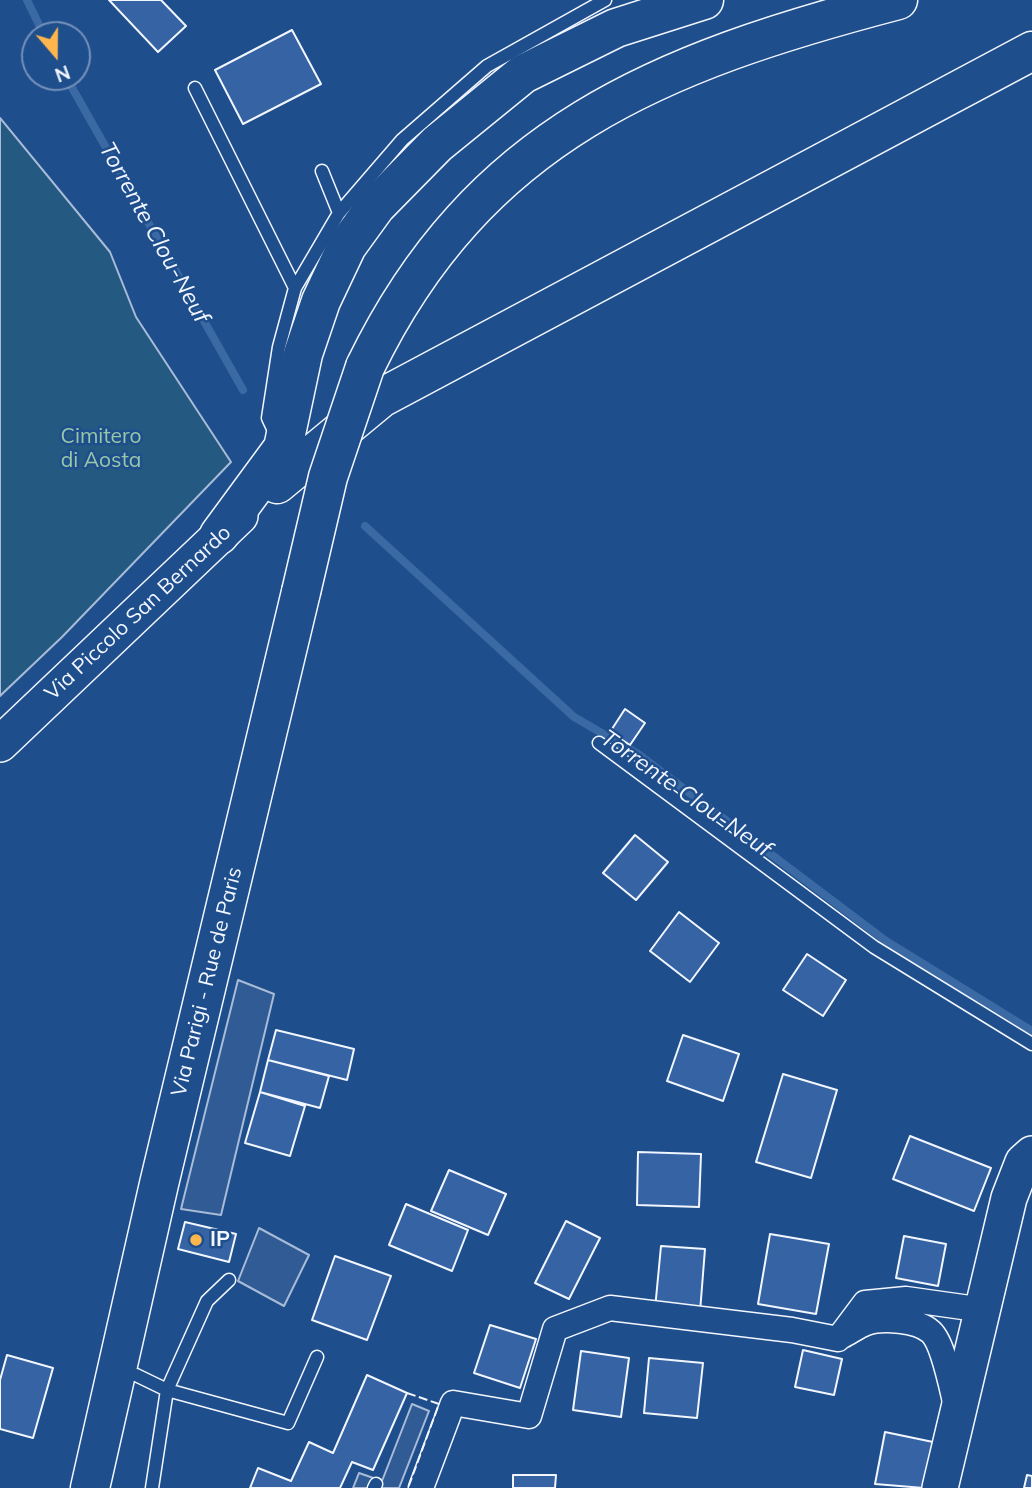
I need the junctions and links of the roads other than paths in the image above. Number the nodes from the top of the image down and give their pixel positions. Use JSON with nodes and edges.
{"nodes":[{"id":1,"x":605,"y":0,"type":"edge"},
{"id":2,"x":898,"y":0,"type":"edge"},
{"id":3,"x":687,"y":3,"type":"edge"},
{"id":4,"x":1032,"y":51,"type":"edge"},
{"id":5,"x":195,"y":88,"type":"dead end"},
{"id":6,"x":322,"y":171,"type":"dead end"},
{"id":7,"x":339,"y":213,"type":"junction"},
{"id":8,"x":295,"y":288,"type":"junction"},
{"id":9,"x":294,"y":405,"type":"junction"},
{"id":10,"x":335,"y":436,"type":"junction"},
{"id":11,"x":285,"y":467,"type":"junction"},
{"id":12,"x":219,"y":535,"type":"joint"},
{"id":13,"x":599,"y":743,"type":"dead end"},
{"id":14,"x":0,"y":744,"type":"edge"},
{"id":15,"x":1032,"y":1044,"type":"edge"},
{"id":16,"x":1032,"y":1154,"type":"edge"},
{"id":17,"x":229,"y":1280,"type":"dead end"},
{"id":18,"x":984,"y":1311,"type":"junction"},
{"id":19,"x":838,"y":1339,"type":"junction"},
{"id":20,"x":317,"y":1357,"type":"dead end"},
{"id":21,"x":116,"y":1372,"type":"junction"},
{"id":22,"x":167,"y":1390,"type":"junction"},
{"id":23,"x":958,"y":1414,"type":"junction"},
{"id":24,"x":89,"y":1488,"type":"edge"},
{"id":25,"x":152,"y":1488,"type":"edge"},
{"id":26,"x":421,"y":1488,"type":"edge"},
{"id":27,"x":940,"y":1488,"type":"edge"}],
"edges":[{"from":1,"to":7,"type":"lane"},
{"from":2,"to":21,"type":"main road","name":"Via Parigi - Rue de Paris","bridge":true},
{"from":3,"to":9,"type":"main road"},
{"from":4,"to":10,"type":"main road"},
{"from":5,"to":8,"type":"lane"},
{"from":6,"to":7,"type":"lane"},
{"from":7,"to":8,"type":"lane"},
{"from":8,"to":11,"type":"lane"},
{"from":9,"to":10,"type":"main road"},
{"from":9,"to":11,"type":"main road"},
{"from":10,"to":11,"type":"main road"},
{"from":11,"to":12,"type":"main road"},
{"from":12,"to":14,"type":"street","name":"Via Piccolo San Bernardo"},
{"from":13,"to":15,"type":"lane"},
{"from":16,"to":18,"type":"street"},
{"from":17,"to":22,"type":"lane"},
{"from":18,"to":19,"type":"street"},
{"from":18,"to":23,"type":"street"},
{"from":19,"to":23,"type":"street"},
{"from":19,"to":26,"type":"street"},
{"from":20,"to":22,"type":"lane"},
{"from":21,"to":22,"type":"lane"},
{"from":21,"to":24,"type":"main road","name":"Via Parigi - Rue de Paris"},
{"from":22,"to":25,"type":"lane"},
{"from":23,"to":27,"type":"street"}]}
